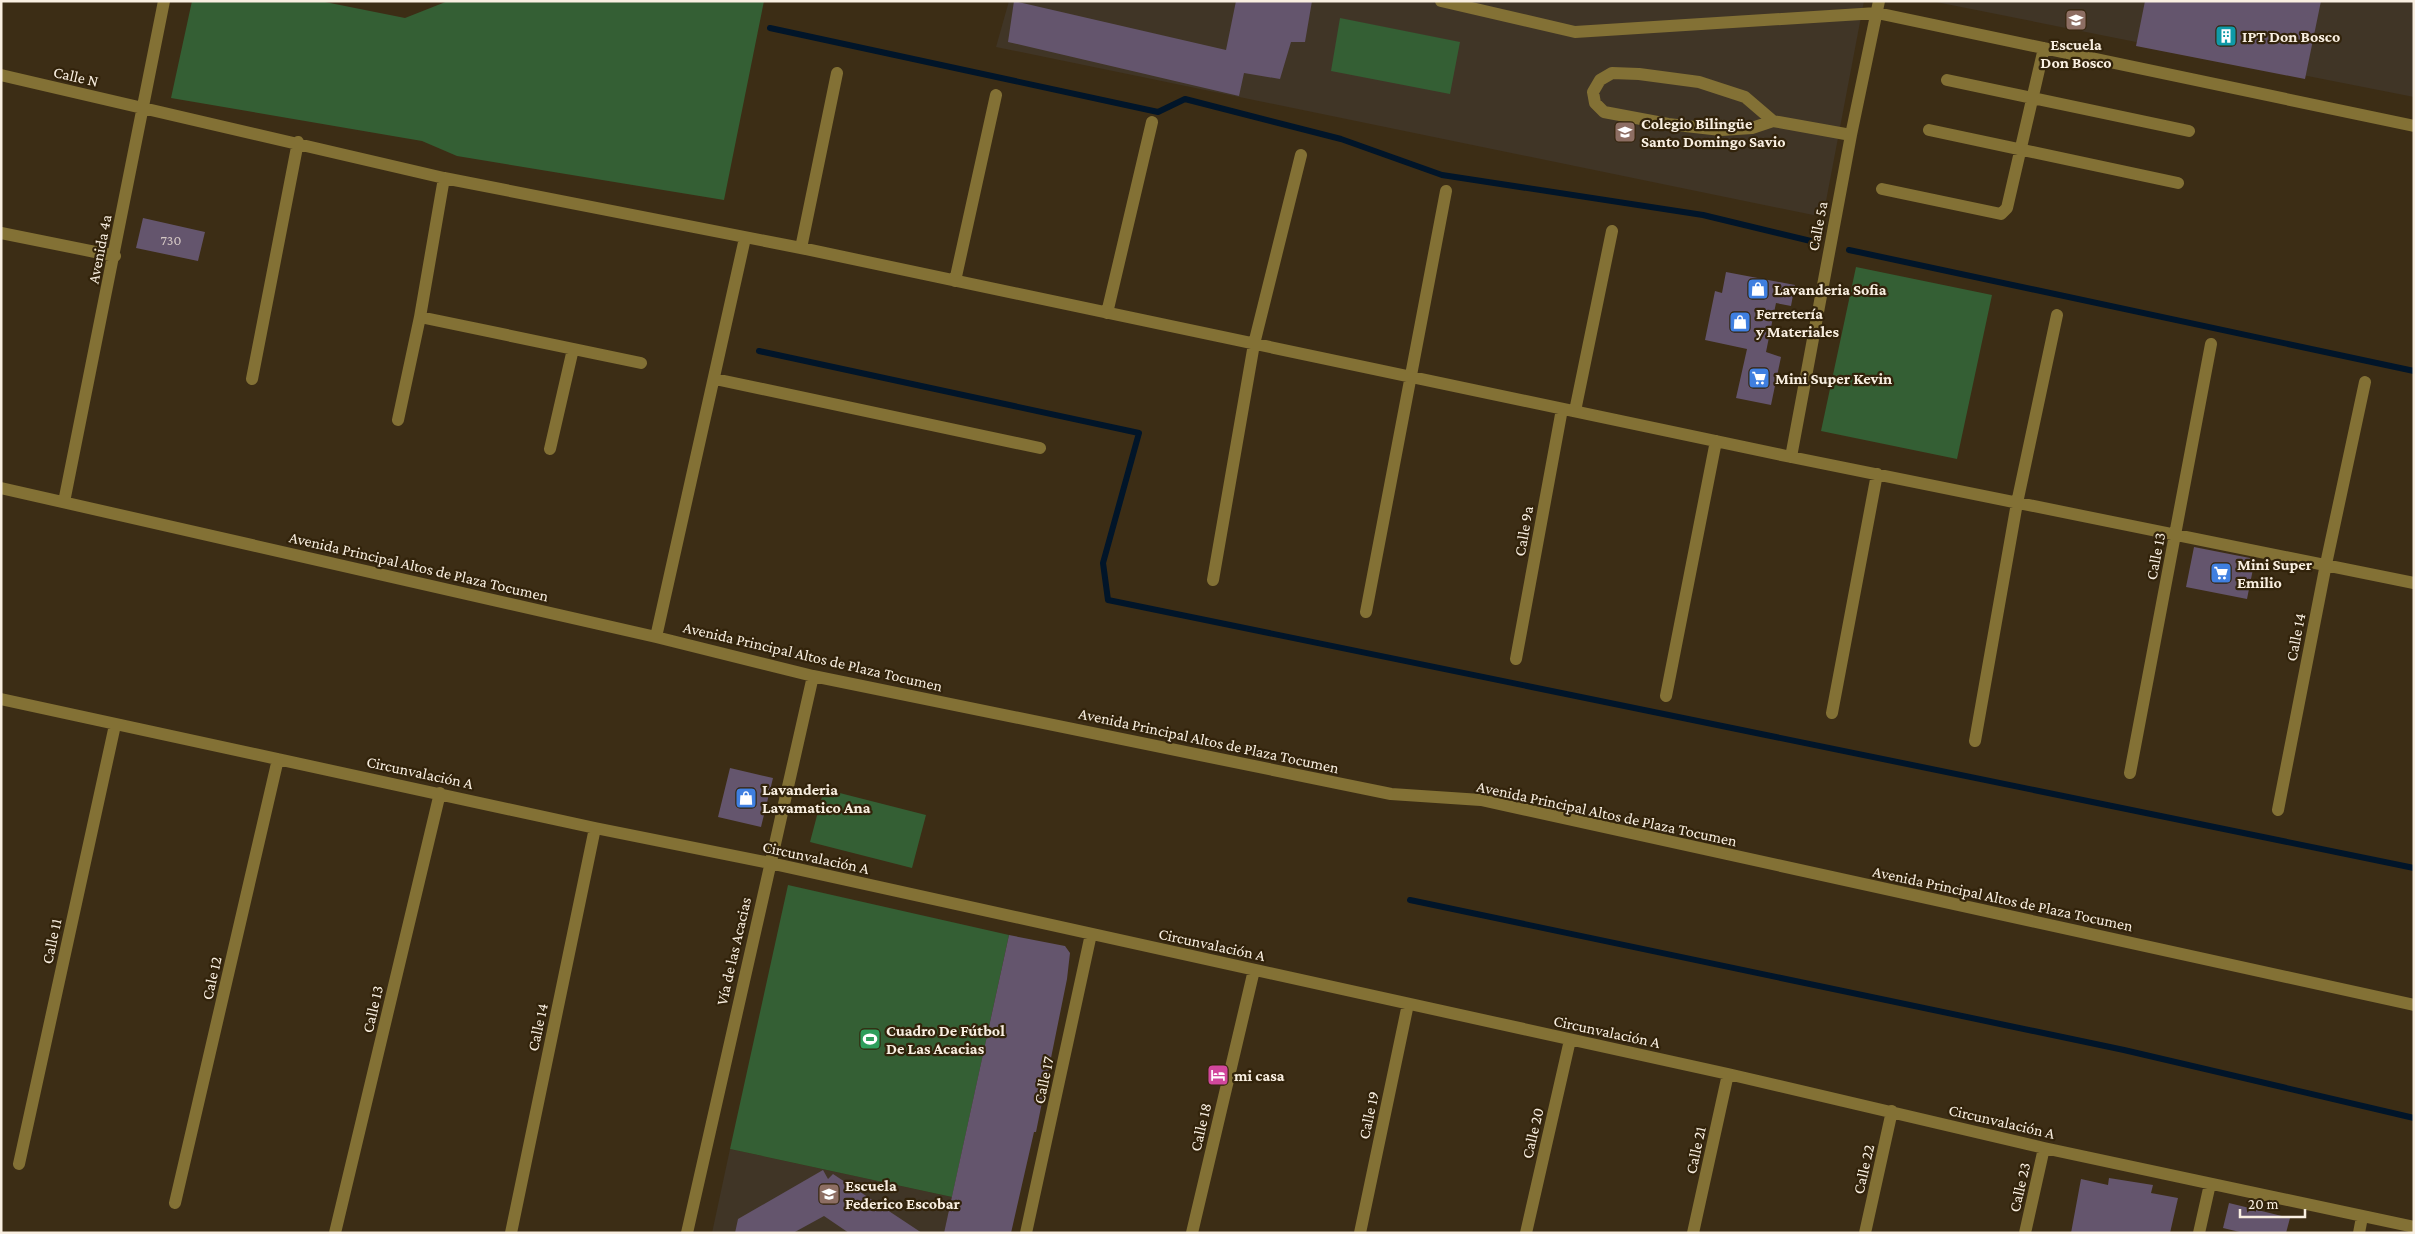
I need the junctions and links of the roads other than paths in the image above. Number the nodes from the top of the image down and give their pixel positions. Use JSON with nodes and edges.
{"nodes":[{"id":1,"x":164,"y":1,"type":"edge"},
{"id":2,"x":1441,"y":1,"type":"edge"},
{"id":3,"x":1878,"y":7,"type":"edge"},
{"id":4,"x":2044,"y":48,"type":"junction"},
{"id":5,"x":837,"y":73,"type":"dead end"},
{"id":6,"x":1,"y":75,"type":"edge"},
{"id":7,"x":1947,"y":80,"type":"dead end"},
{"id":8,"x":996,"y":95,"type":"dead end"},
{"id":9,"x":2033,"y":97,"type":"junction"},
{"id":10,"x":143,"y":109,"type":"junction"},
{"id":11,"x":1773,"y":121,"type":"junction"},
{"id":12,"x":1152,"y":122,"type":"dead end"},
{"id":13,"x":2414,"y":126,"type":"edge"},
{"id":14,"x":1930,"y":130,"type":"dead end"},
{"id":15,"x":2189,"y":131,"type":"dead end"},
{"id":16,"x":1851,"y":135,"type":"junction"},
{"id":17,"x":298,"y":142,"type":"junction"},
{"id":18,"x":2020,"y":150,"type":"junction"},
{"id":19,"x":1300,"y":155,"type":"dead end"},
{"id":20,"x":444,"y":178,"type":"junction"},
{"id":21,"x":2178,"y":183,"type":"dead end"},
{"id":22,"x":1882,"y":189,"type":"dead end"},
{"id":23,"x":1446,"y":190,"type":"dead end"},
{"id":24,"x":1612,"y":231,"type":"dead end"},
{"id":25,"x":1,"y":233,"type":"edge"},
{"id":26,"x":745,"y":238,"type":"junction"},
{"id":27,"x":801,"y":248,"type":"junction"},
{"id":28,"x":115,"y":256,"type":"junction"},
{"id":29,"x":955,"y":281,"type":"junction"},
{"id":30,"x":1106,"y":313,"type":"junction"},
{"id":31,"x":2057,"y":315,"type":"dead end"},
{"id":32,"x":420,"y":317,"type":"junction"},
{"id":33,"x":1254,"y":344,"type":"junction"},
{"id":34,"x":2211,"y":344,"type":"dead end"},
{"id":35,"x":573,"y":349,"type":"junction"},
{"id":36,"x":641,"y":363,"type":"dead end"},
{"id":37,"x":1410,"y":377,"type":"junction"},
{"id":38,"x":252,"y":379,"type":"dead end"},
{"id":39,"x":714,"y":379,"type":"junction"},
{"id":40,"x":2364,"y":382,"type":"dead end"},
{"id":41,"x":1569,"y":410,"type":"junction"},
{"id":42,"x":398,"y":420,"type":"dead end"},
{"id":43,"x":1716,"y":441,"type":"junction"},
{"id":44,"x":1040,"y":448,"type":"dead end"},
{"id":45,"x":550,"y":449,"type":"dead end"},
{"id":46,"x":1791,"y":457,"type":"junction"},
{"id":47,"x":1877,"y":474,"type":"junction"},
{"id":48,"x":1,"y":488,"type":"edge"},
{"id":49,"x":64,"y":502,"type":"junction"},
{"id":50,"x":2017,"y":503,"type":"junction"},
{"id":51,"x":2176,"y":535,"type":"junction"},
{"id":52,"x":2326,"y":564,"type":"junction"},
{"id":53,"x":1213,"y":580,"type":"dead end"},
{"id":54,"x":2414,"y":583,"type":"edge"},
{"id":55,"x":1366,"y":612,"type":"dead end"},
{"id":56,"x":656,"y":636,"type":"junction"},
{"id":57,"x":1516,"y":659,"type":"dead end"},
{"id":58,"x":812,"y":676,"type":"junction"},
{"id":59,"x":1666,"y":696,"type":"dead end"},
{"id":60,"x":1,"y":700,"type":"edge"},
{"id":61,"x":1832,"y":713,"type":"dead end"},
{"id":62,"x":115,"y":725,"type":"junction"},
{"id":63,"x":1975,"y":741,"type":"dead end"},
{"id":64,"x":278,"y":759,"type":"junction"},
{"id":65,"x":2130,"y":773,"type":"dead end"},
{"id":66,"x":440,"y":793,"type":"junction"},
{"id":67,"x":2278,"y":810,"type":"dead end"},
{"id":68,"x":595,"y":828,"type":"junction"},
{"id":69,"x":770,"y":863,"type":"junction"},
{"id":70,"x":1091,"y":934,"type":"junction"},
{"id":71,"x":1254,"y":970,"type":"junction"},
{"id":72,"x":1408,"y":1004,"type":"junction"},
{"id":73,"x":2414,"y":1005,"type":"edge"},
{"id":74,"x":1570,"y":1040,"type":"junction"},
{"id":75,"x":1728,"y":1074,"type":"junction"},
{"id":76,"x":1892,"y":1112,"type":"junction"},
{"id":77,"x":2044,"y":1148,"type":"junction"},
{"id":78,"x":19,"y":1164,"type":"dead end"},
{"id":79,"x":2210,"y":1184,"type":"junction"},
{"id":80,"x":175,"y":1203,"type":"dead end"},
{"id":81,"x":2362,"y":1217,"type":"junction"},
{"id":82,"x":2414,"y":1227,"type":"edge"},
{"id":83,"x":335,"y":1233,"type":"edge"},
{"id":84,"x":511,"y":1233,"type":"edge"},
{"id":85,"x":687,"y":1233,"type":"edge"},
{"id":86,"x":1026,"y":1233,"type":"edge"},
{"id":87,"x":1192,"y":1233,"type":"edge"},
{"id":88,"x":1360,"y":1233,"type":"edge"},
{"id":89,"x":1526,"y":1233,"type":"edge"},
{"id":90,"x":1693,"y":1233,"type":"edge"},
{"id":91,"x":1865,"y":1233,"type":"edge"},
{"id":92,"x":2025,"y":1233,"type":"edge"},
{"id":93,"x":2199,"y":1233,"type":"edge"},
{"id":94,"x":2359,"y":1233,"type":"edge"}],
"edges":[{"from":1,"to":10,"type":"street","name":"Avenida 4a"},
{"from":2,"to":3,"type":"street"},
{"from":3,"to":4,"type":"street"},
{"from":3,"to":16,"type":"street","name":"Calle 5a"},
{"from":4,"to":9,"type":"street"},
{"from":4,"to":13,"type":"street"},
{"from":5,"to":27,"type":"street"},
{"from":6,"to":10,"type":"street","name":"Calle N"},
{"from":7,"to":9,"type":"street"},
{"from":8,"to":29,"type":"street"},
{"from":9,"to":15,"type":"street"},
{"from":9,"to":18,"type":"street"},
{"from":10,"to":17,"type":"street","name":"Calle N"},
{"from":10,"to":28,"type":"street","name":"Avenida 4a"},
{"from":11,"to":11,"type":"street"},
{"from":11,"to":16,"type":"street"},
{"from":12,"to":30,"type":"street"},
{"from":14,"to":18,"type":"street"},
{"from":16,"to":46,"type":"street","name":"Calle 5a"},
{"from":17,"to":20,"type":"street","name":"Calle N"},
{"from":17,"to":38,"type":"street"},
{"from":18,"to":21,"type":"street"},
{"from":18,"to":22,"type":"street"},
{"from":19,"to":33,"type":"street"},
{"from":20,"to":26,"type":"street","name":"Calle N"},
{"from":20,"to":32,"type":"street"},
{"from":23,"to":37,"type":"street"},
{"from":24,"to":41,"type":"street","name":"Calle 9a"},
{"from":25,"to":28,"type":"street"},
{"from":26,"to":27,"type":"street","name":"Calle N"},
{"from":26,"to":39,"type":"street"},
{"from":27,"to":29,"type":"street","name":"Calle N"},
{"from":28,"to":49,"type":"street","name":"Avenida 4a"},
{"from":29,"to":30,"type":"street","name":"Calle N"},
{"from":30,"to":33,"type":"street","name":"Calle N"},
{"from":31,"to":50,"type":"street"},
{"from":32,"to":35,"type":"street"},
{"from":32,"to":42,"type":"street"},
{"from":33,"to":37,"type":"street","name":"Calle N"},
{"from":33,"to":53,"type":"street"},
{"from":34,"to":51,"type":"street","name":"Calle 13"},
{"from":35,"to":36,"type":"street"},
{"from":35,"to":45,"type":"street"},
{"from":37,"to":41,"type":"street","name":"Calle N"},
{"from":37,"to":55,"type":"street"},
{"from":39,"to":44,"type":"street"},
{"from":39,"to":56,"type":"street"},
{"from":40,"to":52,"type":"street","name":"Calle 14"},
{"from":41,"to":43,"type":"street","name":"Calle N"},
{"from":41,"to":57,"type":"street","name":"Calle 9a"},
{"from":43,"to":46,"type":"street","name":"Calle N"},
{"from":43,"to":59,"type":"street"},
{"from":46,"to":47,"type":"street","name":"Calle N"},
{"from":47,"to":50,"type":"street","name":"Calle N"},
{"from":47,"to":61,"type":"street"},
{"from":48,"to":49,"type":"street","name":"Avenida Principal Altos de Plaza Tocumen"},
{"from":49,"to":56,"type":"street","name":"Avenida Principal Altos de Plaza Tocumen"},
{"from":50,"to":51,"type":"street","name":"Calle N"},
{"from":50,"to":63,"type":"street"},
{"from":51,"to":52,"type":"street","name":"Calle N"},
{"from":51,"to":65,"type":"street","name":"Calle 13"},
{"from":52,"to":54,"type":"street","name":"Calle N"},
{"from":52,"to":67,"type":"street","name":"Calle 14"},
{"from":56,"to":58,"type":"street","name":"Avenida Principal Altos de Plaza Tocumen"},
{"from":58,"to":69,"type":"street","name":"Vía de las Acacias"},
{"from":58,"to":73,"type":"street","name":"Avenida Principal Altos de Plaza Tocumen"},
{"from":60,"to":62,"type":"street","name":"Circunvalación A"},
{"from":62,"to":64,"type":"street","name":"Circunvalación A"},
{"from":62,"to":78,"type":"street","name":"Calle 11"},
{"from":64,"to":66,"type":"street","name":"Circunvalación A"},
{"from":64,"to":80,"type":"street","name":"Cale 12"},
{"from":66,"to":68,"type":"street","name":"Circunvalación A"},
{"from":66,"to":83,"type":"street","name":"Calle 13"},
{"from":68,"to":69,"type":"street","name":"Circunvalación A"},
{"from":68,"to":84,"type":"street","name":"Calle 14"},
{"from":69,"to":70,"type":"street","name":"Circunvalación A"},
{"from":69,"to":85,"type":"street","name":"Vía de las Acacias"},
{"from":70,"to":71,"type":"street","name":"Circunvalación A"},
{"from":70,"to":86,"type":"street","name":"Calle 17"},
{"from":71,"to":72,"type":"street","name":"Circunvalación A"},
{"from":71,"to":87,"type":"street","name":"Calle 18"},
{"from":72,"to":74,"type":"street","name":"Circunvalación A"},
{"from":72,"to":88,"type":"street","name":"Calle 19"},
{"from":74,"to":75,"type":"street","name":"Circunvalación A"},
{"from":74,"to":89,"type":"street","name":"Calle 20"},
{"from":75,"to":76,"type":"street","name":"Circunvalación A"},
{"from":75,"to":90,"type":"street","name":"Calle 21"},
{"from":76,"to":77,"type":"street","name":"Circunvalación A"},
{"from":76,"to":91,"type":"street","name":"Calle 22"},
{"from":77,"to":79,"type":"street","name":"Circunvalación A"},
{"from":77,"to":92,"type":"street","name":"Calle 23"},
{"from":79,"to":81,"type":"street","name":"Circunvalación A"},
{"from":79,"to":93,"type":"street"},
{"from":81,"to":82,"type":"street","name":"Circunvalación A"},
{"from":81,"to":94,"type":"street"}]}
